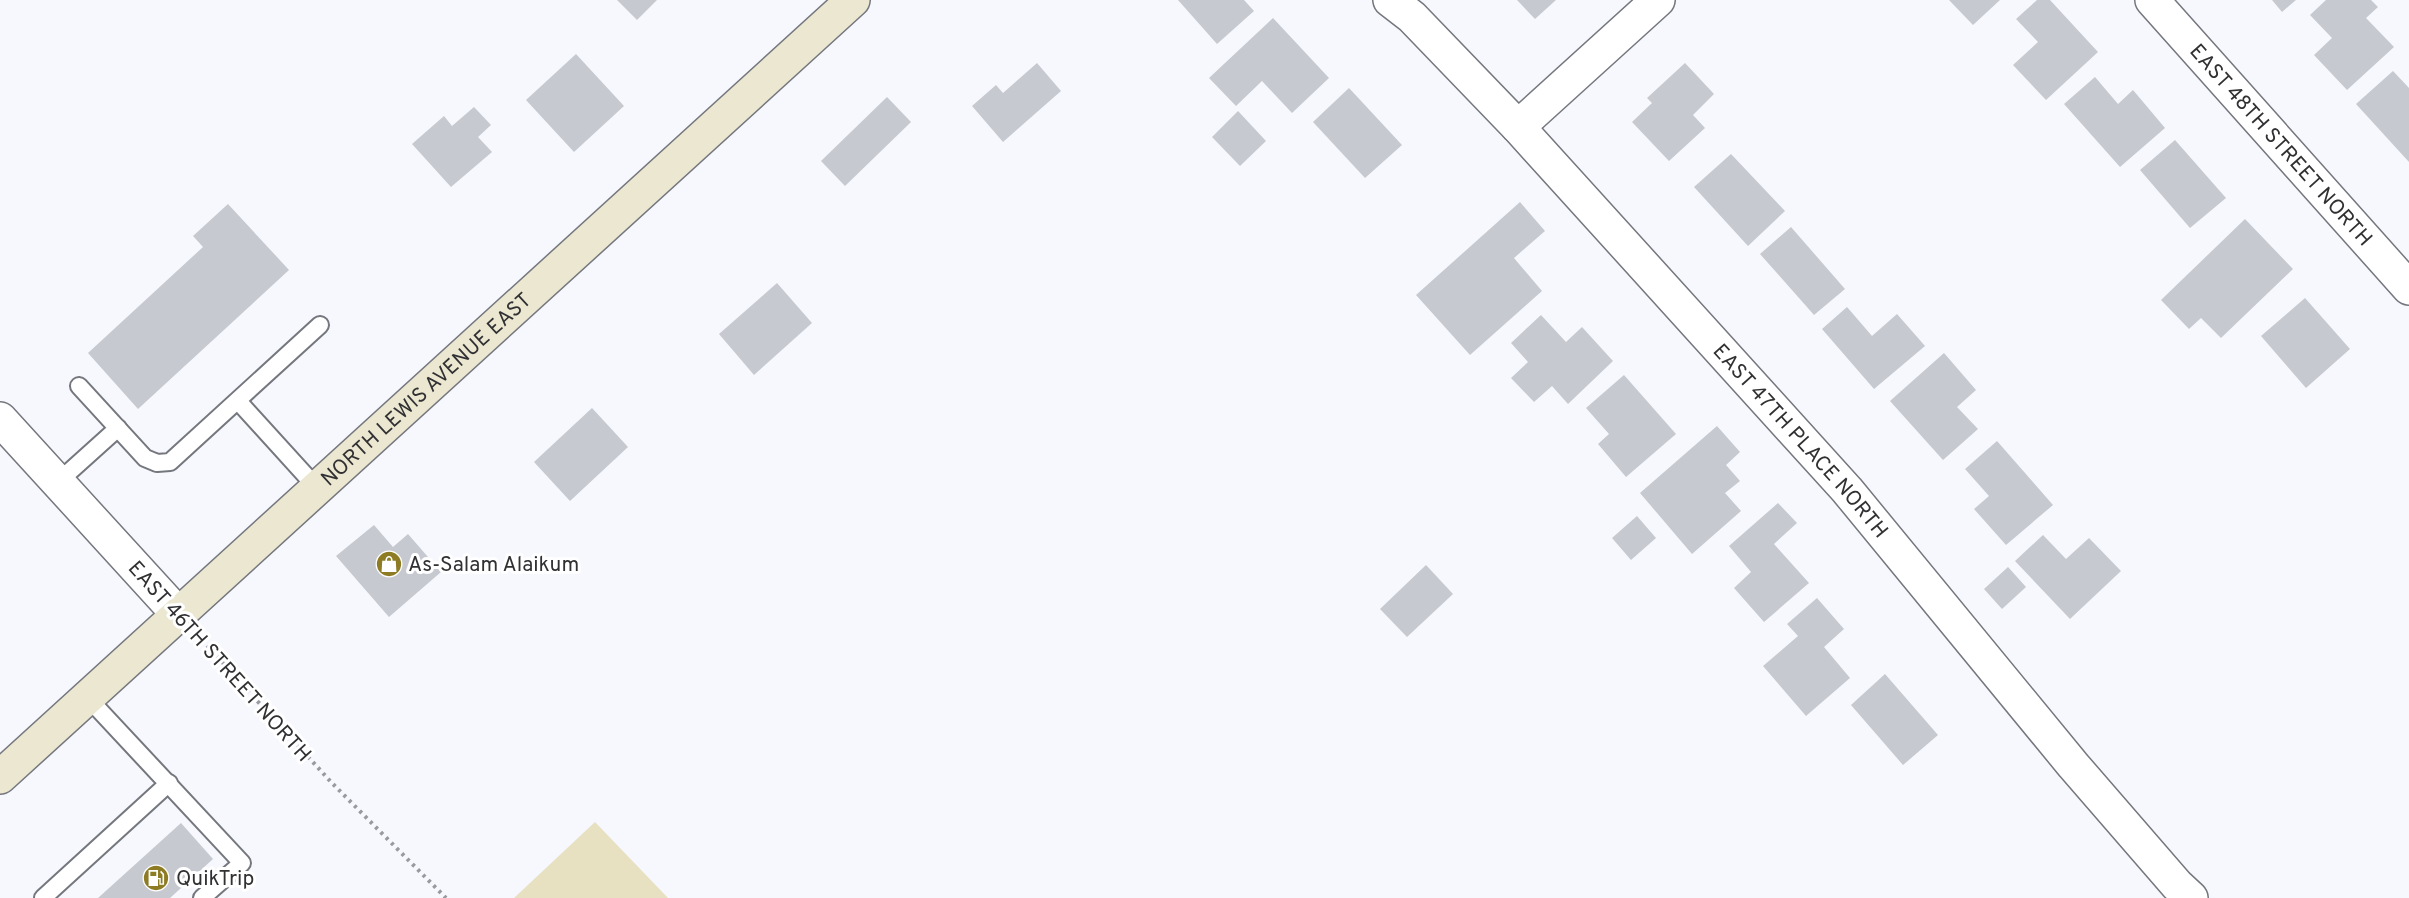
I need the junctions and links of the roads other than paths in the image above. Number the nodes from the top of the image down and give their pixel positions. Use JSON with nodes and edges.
{"nodes":[{"id":1,"x":853,"y":0,"type":"edge"},
{"id":2,"x":1390,"y":0,"type":"edge"},
{"id":3,"x":1658,"y":0,"type":"edge"},
{"id":4,"x":2152,"y":0,"type":"edge"},
{"id":5,"x":1518,"y":127,"type":"junction"},
{"id":6,"x":2409,"y":288,"type":"edge"},
{"id":7,"x":320,"y":325,"type":"dead end"},
{"id":8,"x":79,"y":386,"type":"dead end"},
{"id":9,"x":238,"y":401,"type":"junction"},
{"id":10,"x":0,"y":419,"type":"edge"},
{"id":11,"x":118,"y":428,"type":"junction"},
{"id":12,"x":58,"y":482,"type":"junction"},
{"id":13,"x":317,"y":488,"type":"junction"},
{"id":14,"x":179,"y":615,"type":"junction"},
{"id":15,"x":88,"y":698,"type":"junction"},
{"id":16,"x":0,"y":777,"type":"edge"},
{"id":17,"x":169,"y":783,"type":"junction"},
{"id":18,"x":43,"y":898,"type":"edge"},
{"id":19,"x":202,"y":898,"type":"edge"},
{"id":20,"x":2191,"y":898,"type":"edge"}],
"edges":[{"from":1,"to":13,"type":"main road","name":"NORTH LEWIS AVENUE EAST"},
{"from":2,"to":5,"type":"street","name":"EAST 47TH PLACE NORTH"},
{"from":3,"to":5,"type":"street"},
{"from":4,"to":6,"type":"street","name":"EAST 48TH STREET NORTH"},
{"from":5,"to":20,"type":"street","name":"EAST 47TH PLACE NORTH"},
{"from":7,"to":9,"type":"lane"},
{"from":8,"to":11,"type":"lane"},
{"from":9,"to":11,"type":"lane"},
{"from":9,"to":13,"type":"lane"},
{"from":10,"to":12,"type":"street","name":"EAST 46TH STREET NORTH"},
{"from":11,"to":12,"type":"lane"},
{"from":12,"to":14,"type":"street","name":"EAST 46TH STREET NORTH"},
{"from":13,"to":14,"type":"main road","name":"NORTH LEWIS AVENUE EAST"},
{"from":14,"to":15,"type":"main road","name":"NORTH LEWIS AVENUE EAST"},
{"from":15,"to":16,"type":"main road","name":"NORTH LEWIS AVENUE EAST"},
{"from":15,"to":17,"type":"lane"},
{"from":17,"to":18,"type":"lane"},
{"from":17,"to":19,"type":"lane"}]}
